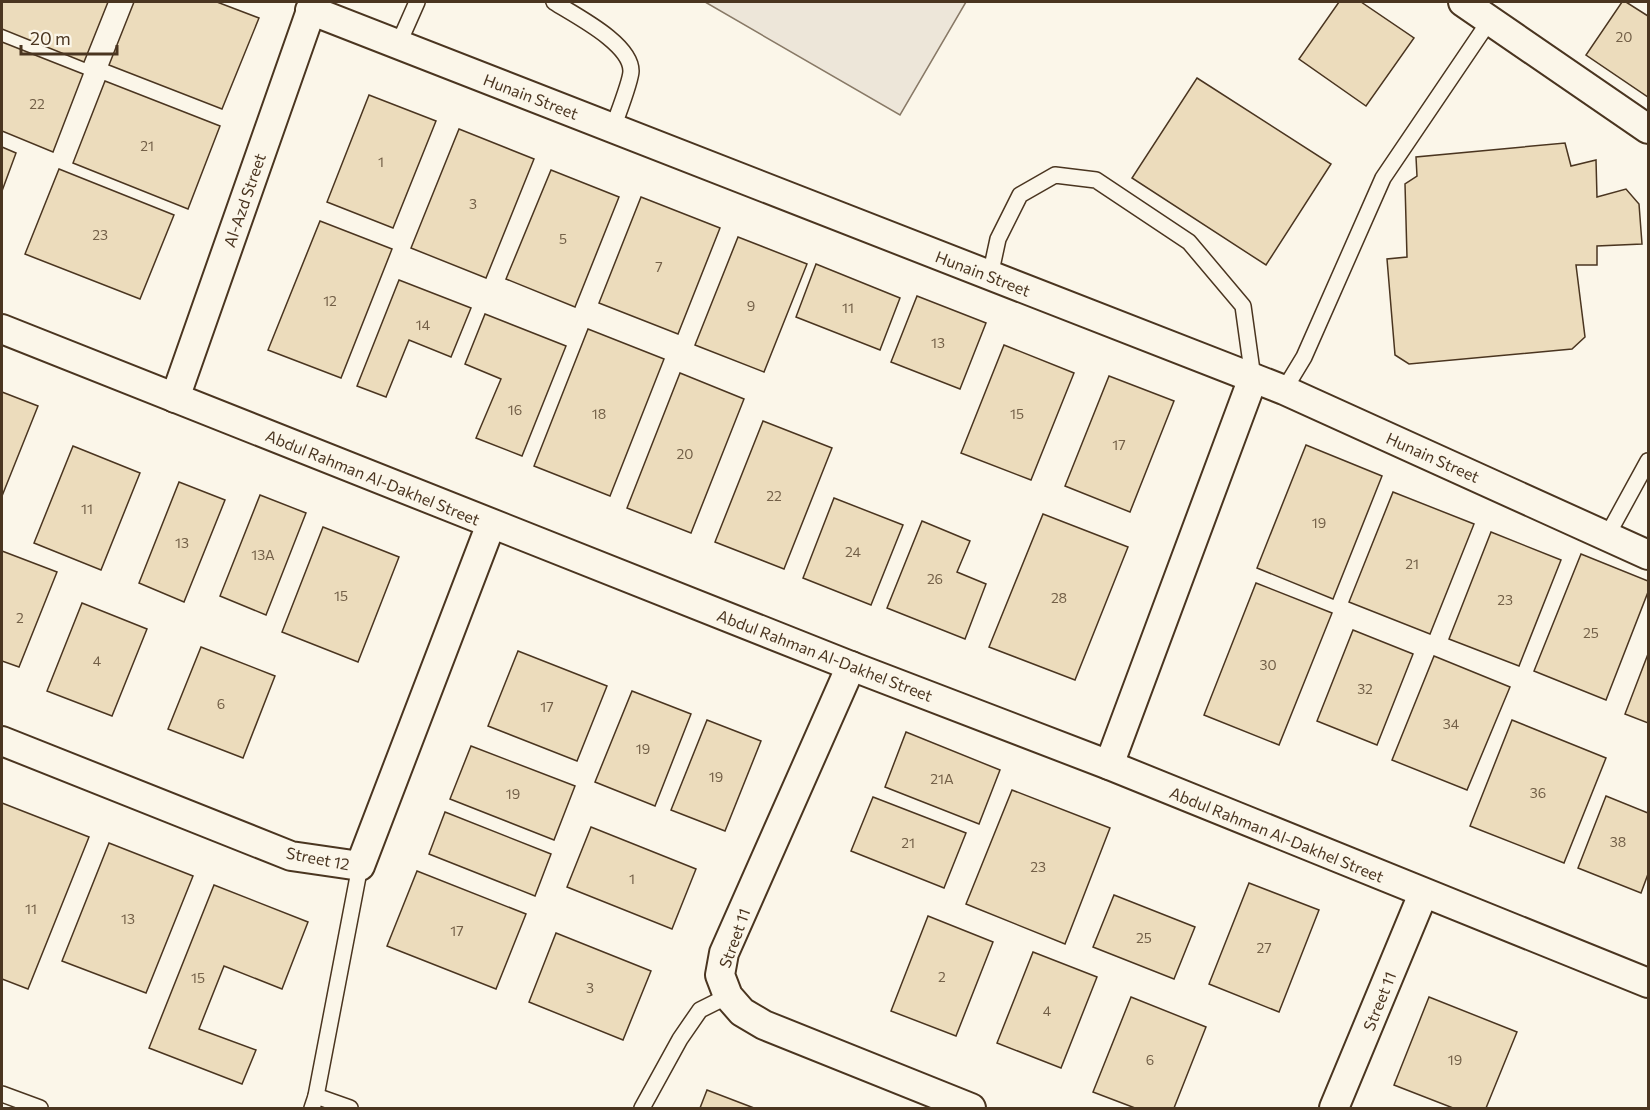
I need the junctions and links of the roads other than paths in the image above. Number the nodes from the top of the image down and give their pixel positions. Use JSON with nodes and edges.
{"nodes":[{"id":1,"x":417,"y":2,"type":"edge"},
{"id":2,"x":554,"y":2,"type":"edge"},
{"id":3,"x":312,"y":6,"type":"edge"},
{"id":4,"x":1472,"y":7,"type":"edge"},
{"id":5,"x":398,"y":45,"type":"junction"},
{"id":6,"x":613,"y":128,"type":"junction"},
{"id":7,"x":1648,"y":129,"type":"edge"},
{"id":8,"x":990,"y":276,"type":"junction"},
{"id":9,"x":2,"y":329,"type":"edge"},
{"id":10,"x":1253,"y":378,"type":"junction"},
{"id":11,"x":1284,"y":390,"type":"junction"},
{"id":12,"x":175,"y":398,"type":"junction"},
{"id":13,"x":1648,"y":460,"type":"edge"},
{"id":14,"x":491,"y":524,"type":"junction"},
{"id":15,"x":1607,"y":536,"type":"junction"},
{"id":16,"x":1648,"y":555,"type":"edge"},
{"id":17,"x":851,"y":666,"type":"junction"},
{"id":18,"x":2,"y":741,"type":"edge"},
{"id":19,"x":1109,"y":765,"type":"junction"},
{"id":20,"x":360,"y":866,"type":"junction"},
{"id":21,"x":1423,"y":894,"type":"junction"},
{"id":22,"x":1648,"y":983,"type":"edge"},
{"id":23,"x":728,"y":996,"type":"junction"},
{"id":24,"x":2,"y":1094,"type":"edge"},
{"id":25,"x":314,"y":1102,"type":"edge"},
{"id":26,"x":40,"y":1108,"type":"edge"},
{"id":27,"x":350,"y":1108,"type":"edge"},
{"id":28,"x":642,"y":1108,"type":"edge"},
{"id":29,"x":971,"y":1108,"type":"edge"},
{"id":30,"x":1334,"y":1108,"type":"edge"}],
"edges":[{"from":1,"to":5,"type":"lane"},
{"from":2,"to":6,"type":"lane"},
{"from":3,"to":5,"type":"street","name":"Hunain Street"},
{"from":3,"to":12,"type":"street","name":"Al-Azd Street"},
{"from":4,"to":7,"type":"street"},
{"from":4,"to":11,"type":"lane"},
{"from":5,"to":6,"type":"street","name":"Hunain Street"},
{"from":6,"to":8,"type":"street","name":"Hunain Street"},
{"from":8,"to":10,"type":"street","name":"Hunain Street"},
{"from":8,"to":10,"type":"lane"},
{"from":9,"to":12,"type":"street","name":"Abdul Rahman Al-Dakhel Street"},
{"from":10,"to":11,"type":"street","name":"Hunain Street"},
{"from":10,"to":19,"type":"street"},
{"from":11,"to":15,"type":"street","name":"Hunain Street"},
{"from":12,"to":14,"type":"street","name":"Abdul Rahman Al-Dakhel Street"},
{"from":13,"to":15,"type":"lane"},
{"from":14,"to":17,"type":"street","name":"Abdul Rahman Al-Dakhel Street"},
{"from":14,"to":20,"type":"street","name":"Street 12"},
{"from":15,"to":16,"type":"street","name":"Hunain Street"},
{"from":17,"to":19,"type":"street","name":"Abdul Rahman Al-Dakhel Street"},
{"from":17,"to":23,"type":"street","name":"Street 11"},
{"from":18,"to":20,"type":"street","name":"Street 12"},
{"from":19,"to":21,"type":"street","name":"Abdul Rahman Al-Dakhel Street"},
{"from":20,"to":25,"type":"lane"},
{"from":21,"to":22,"type":"street","name":"Abdul Rahman Al-Dakhel Street"},
{"from":21,"to":30,"type":"street","name":"Street 11"},
{"from":23,"to":28,"type":"lane"},
{"from":23,"to":29,"type":"street"},
{"from":24,"to":26,"type":"lane"},
{"from":25,"to":27,"type":"lane"}]}
